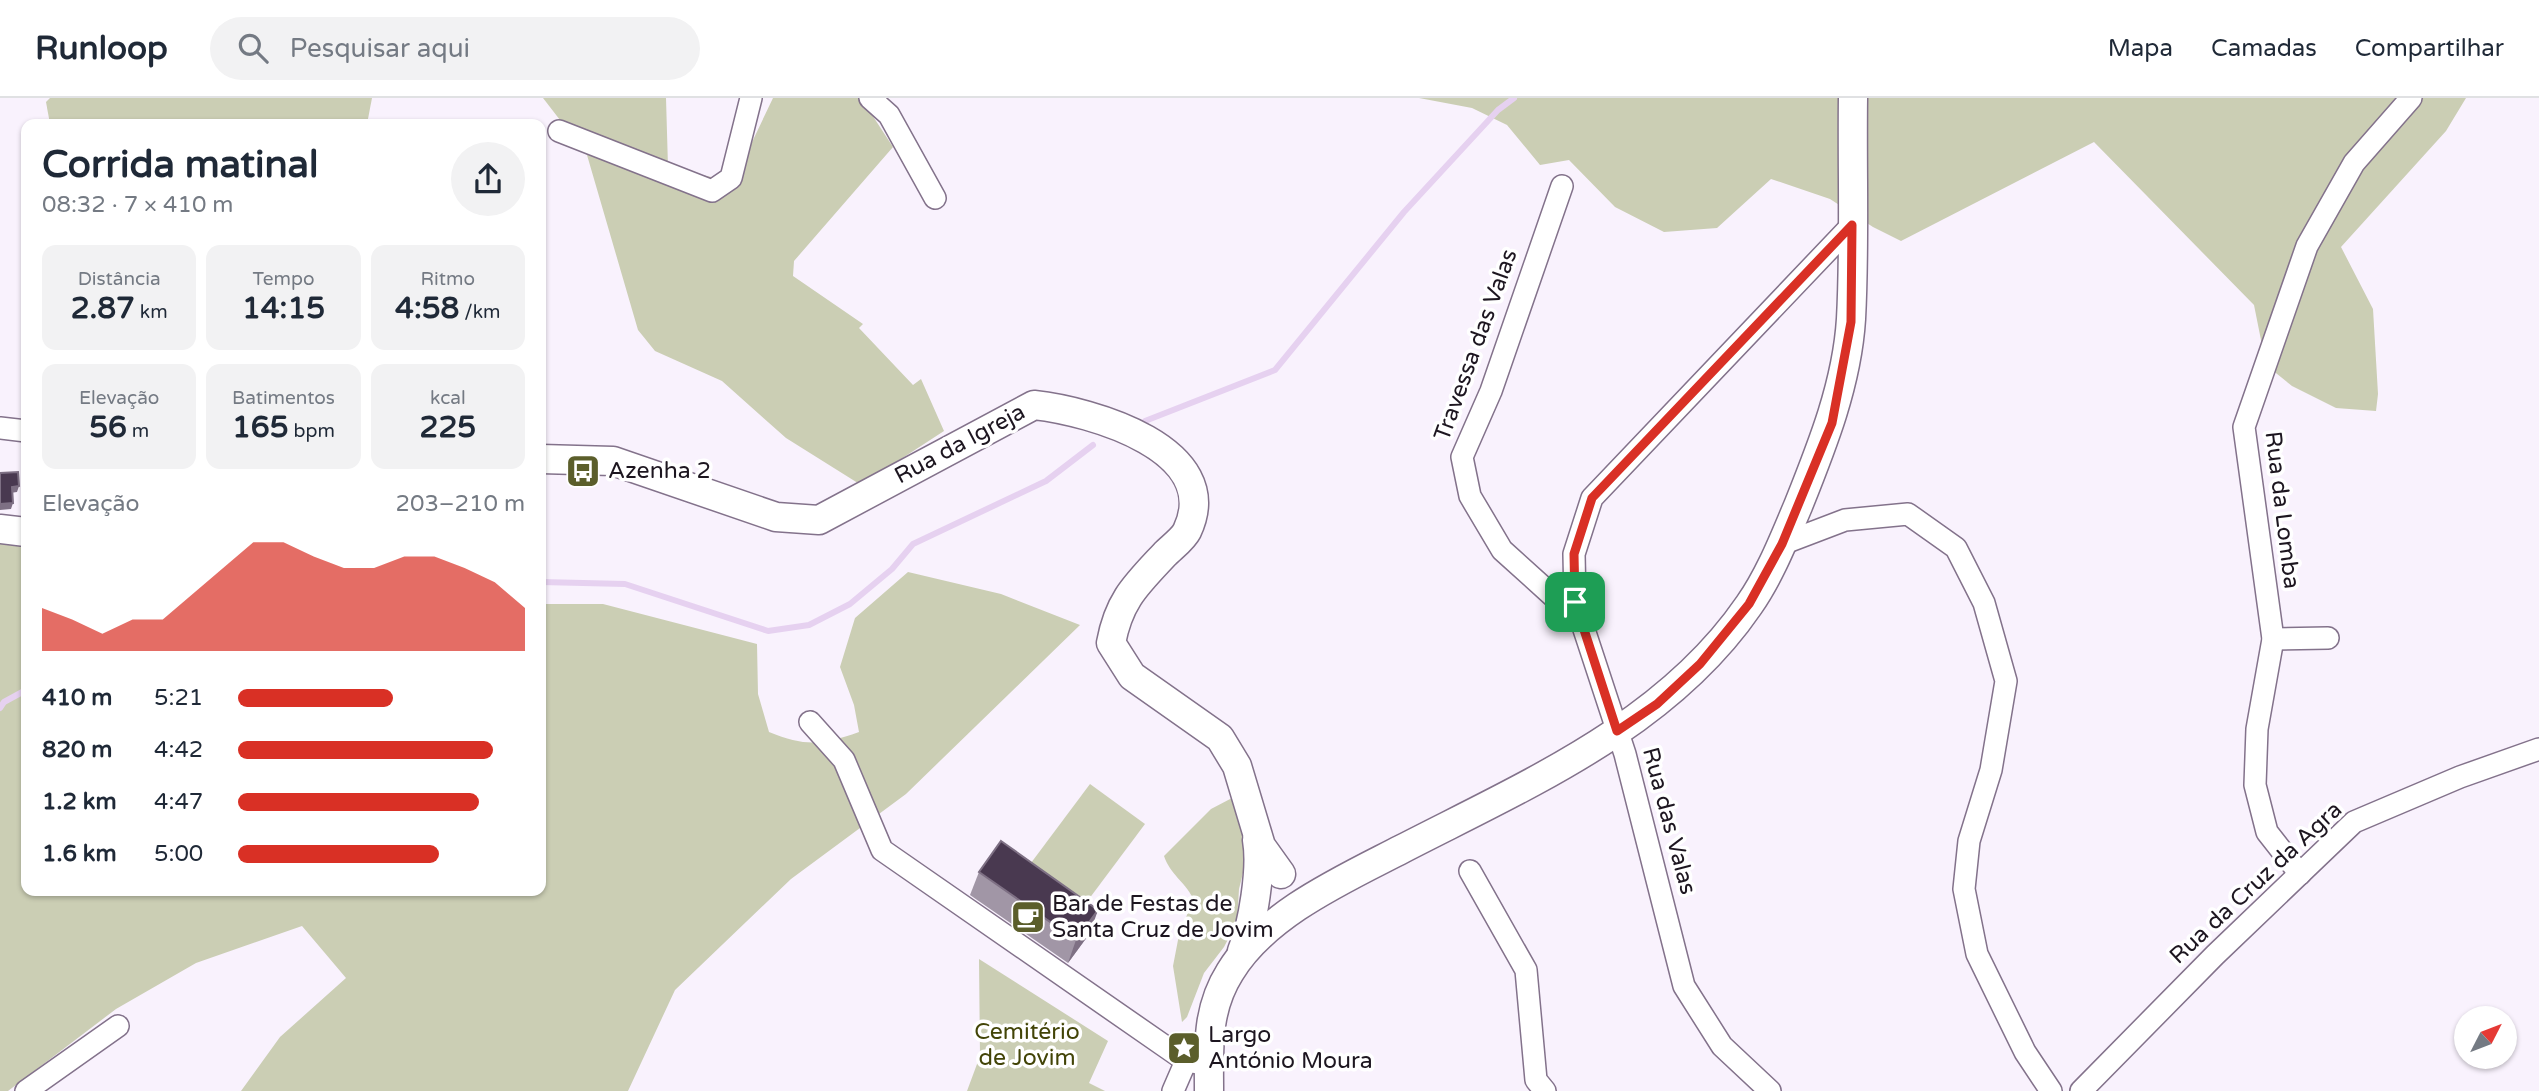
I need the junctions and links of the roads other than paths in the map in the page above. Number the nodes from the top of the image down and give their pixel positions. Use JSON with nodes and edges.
{"nodes":[{"id":1,"x":751,"y":98,"type":"edge"},
{"id":2,"x":870,"y":98,"type":"edge"},
{"id":3,"x":1853,"y":98,"type":"edge"},
{"id":4,"x":2411,"y":98,"type":"edge"},
{"id":5,"x":559,"y":131,"type":"dead end"},
{"id":6,"x":1562,"y":186,"type":"dead end"},
{"id":7,"x":936,"y":198,"type":"dead end"},
{"id":8,"x":1852,"y":225,"type":"junction"},
{"id":9,"x":0,"y":428,"type":"edge"},
{"id":10,"x":21,"y":430,"type":"edge"},
{"id":11,"x":546,"y":459,"type":"edge"},
{"id":12,"x":0,"y":529,"type":"edge"},
{"id":13,"x":21,"y":531,"type":"edge"},
{"id":14,"x":1782,"y":544,"type":"junction"},
{"id":15,"x":1575,"y":602,"type":"junction"},
{"id":16,"x":2328,"y":638,"type":"dead end"},
{"id":17,"x":2273,"y":639,"type":"junction"},
{"id":18,"x":810,"y":722,"type":"dead end"},
{"id":19,"x":1617,"y":731,"type":"junction"},
{"id":20,"x":2539,"y":749,"type":"edge"},
{"id":21,"x":1256,"y":831,"type":"junction"},
{"id":22,"x":1470,"y":871,"type":"dead end"},
{"id":23,"x":2300,"y":874,"type":"junction"},
{"id":24,"x":1288,"y":878,"type":"junction"},
{"id":25,"x":1339,"y":881,"type":"junction"},
{"id":26,"x":1254,"y":893,"type":"junction"},
{"id":27,"x":1288,"y":915,"type":"junction"},
{"id":28,"x":1240,"y":957,"type":"junction"},
{"id":29,"x":118,"y":1026,"type":"dead end"},
{"id":30,"x":1202,"y":1072,"type":"edge"},
{"id":31,"x":26,"y":1091,"type":"edge"},
{"id":32,"x":1173,"y":1091,"type":"edge"},
{"id":33,"x":1545,"y":1091,"type":"edge"},
{"id":34,"x":1770,"y":1091,"type":"edge"},
{"id":35,"x":2051,"y":1091,"type":"edge"},
{"id":36,"x":2081,"y":1091,"type":"edge"}],
"edges":[{"from":1,"to":5,"type":"street"},
{"from":2,"to":7,"type":"street"},
{"from":3,"to":8,"type":"street"},
{"from":4,"to":17,"type":"street","name":"Rua da Lomba"},
{"from":6,"to":15,"type":"street","name":"Travessa das Valas"},
{"from":8,"to":14,"type":"street"},
{"from":8,"to":15,"type":"street","name":"Rua das Valas"},
{"from":9,"to":10,"type":"street"},
{"from":11,"to":21,"type":"street","name":"Rua da Igreja"},
{"from":12,"to":13,"type":"street"},
{"from":14,"to":19,"type":"street"},
{"from":14,"to":35,"type":"street"},
{"from":15,"to":19,"type":"street","name":"Rua das Valas"},
{"from":16,"to":17,"type":"street"},
{"from":17,"to":23,"type":"street","name":"Rua da Lomba"},
{"from":18,"to":30,"type":"street"},
{"from":19,"to":25,"type":"street"},
{"from":19,"to":34,"type":"street","name":"Rua das Valas"},
{"from":20,"to":23,"type":"street","name":"Rua da Cruz da Agra"},
{"from":21,"to":24,"type":"street","name":"Rua da Igreja"},
{"from":21,"to":26,"type":"street","name":"Rua da Igreja"},
{"from":22,"to":33,"type":"street"},
{"from":23,"to":36,"type":"street","name":"Rua da Cruz da Agra"},
{"from":24,"to":25,"type":"street"},
{"from":24,"to":26,"type":"street"},
{"from":24,"to":27,"type":"street"},
{"from":25,"to":27,"type":"street"},
{"from":26,"to":27,"type":"street"},
{"from":26,"to":28,"type":"street","name":"Rua da Igreja"},
{"from":27,"to":28,"type":"street"},
{"from":28,"to":30,"type":"street"},
{"from":29,"to":31,"type":"street"},
{"from":30,"to":32,"type":"street"}]}
